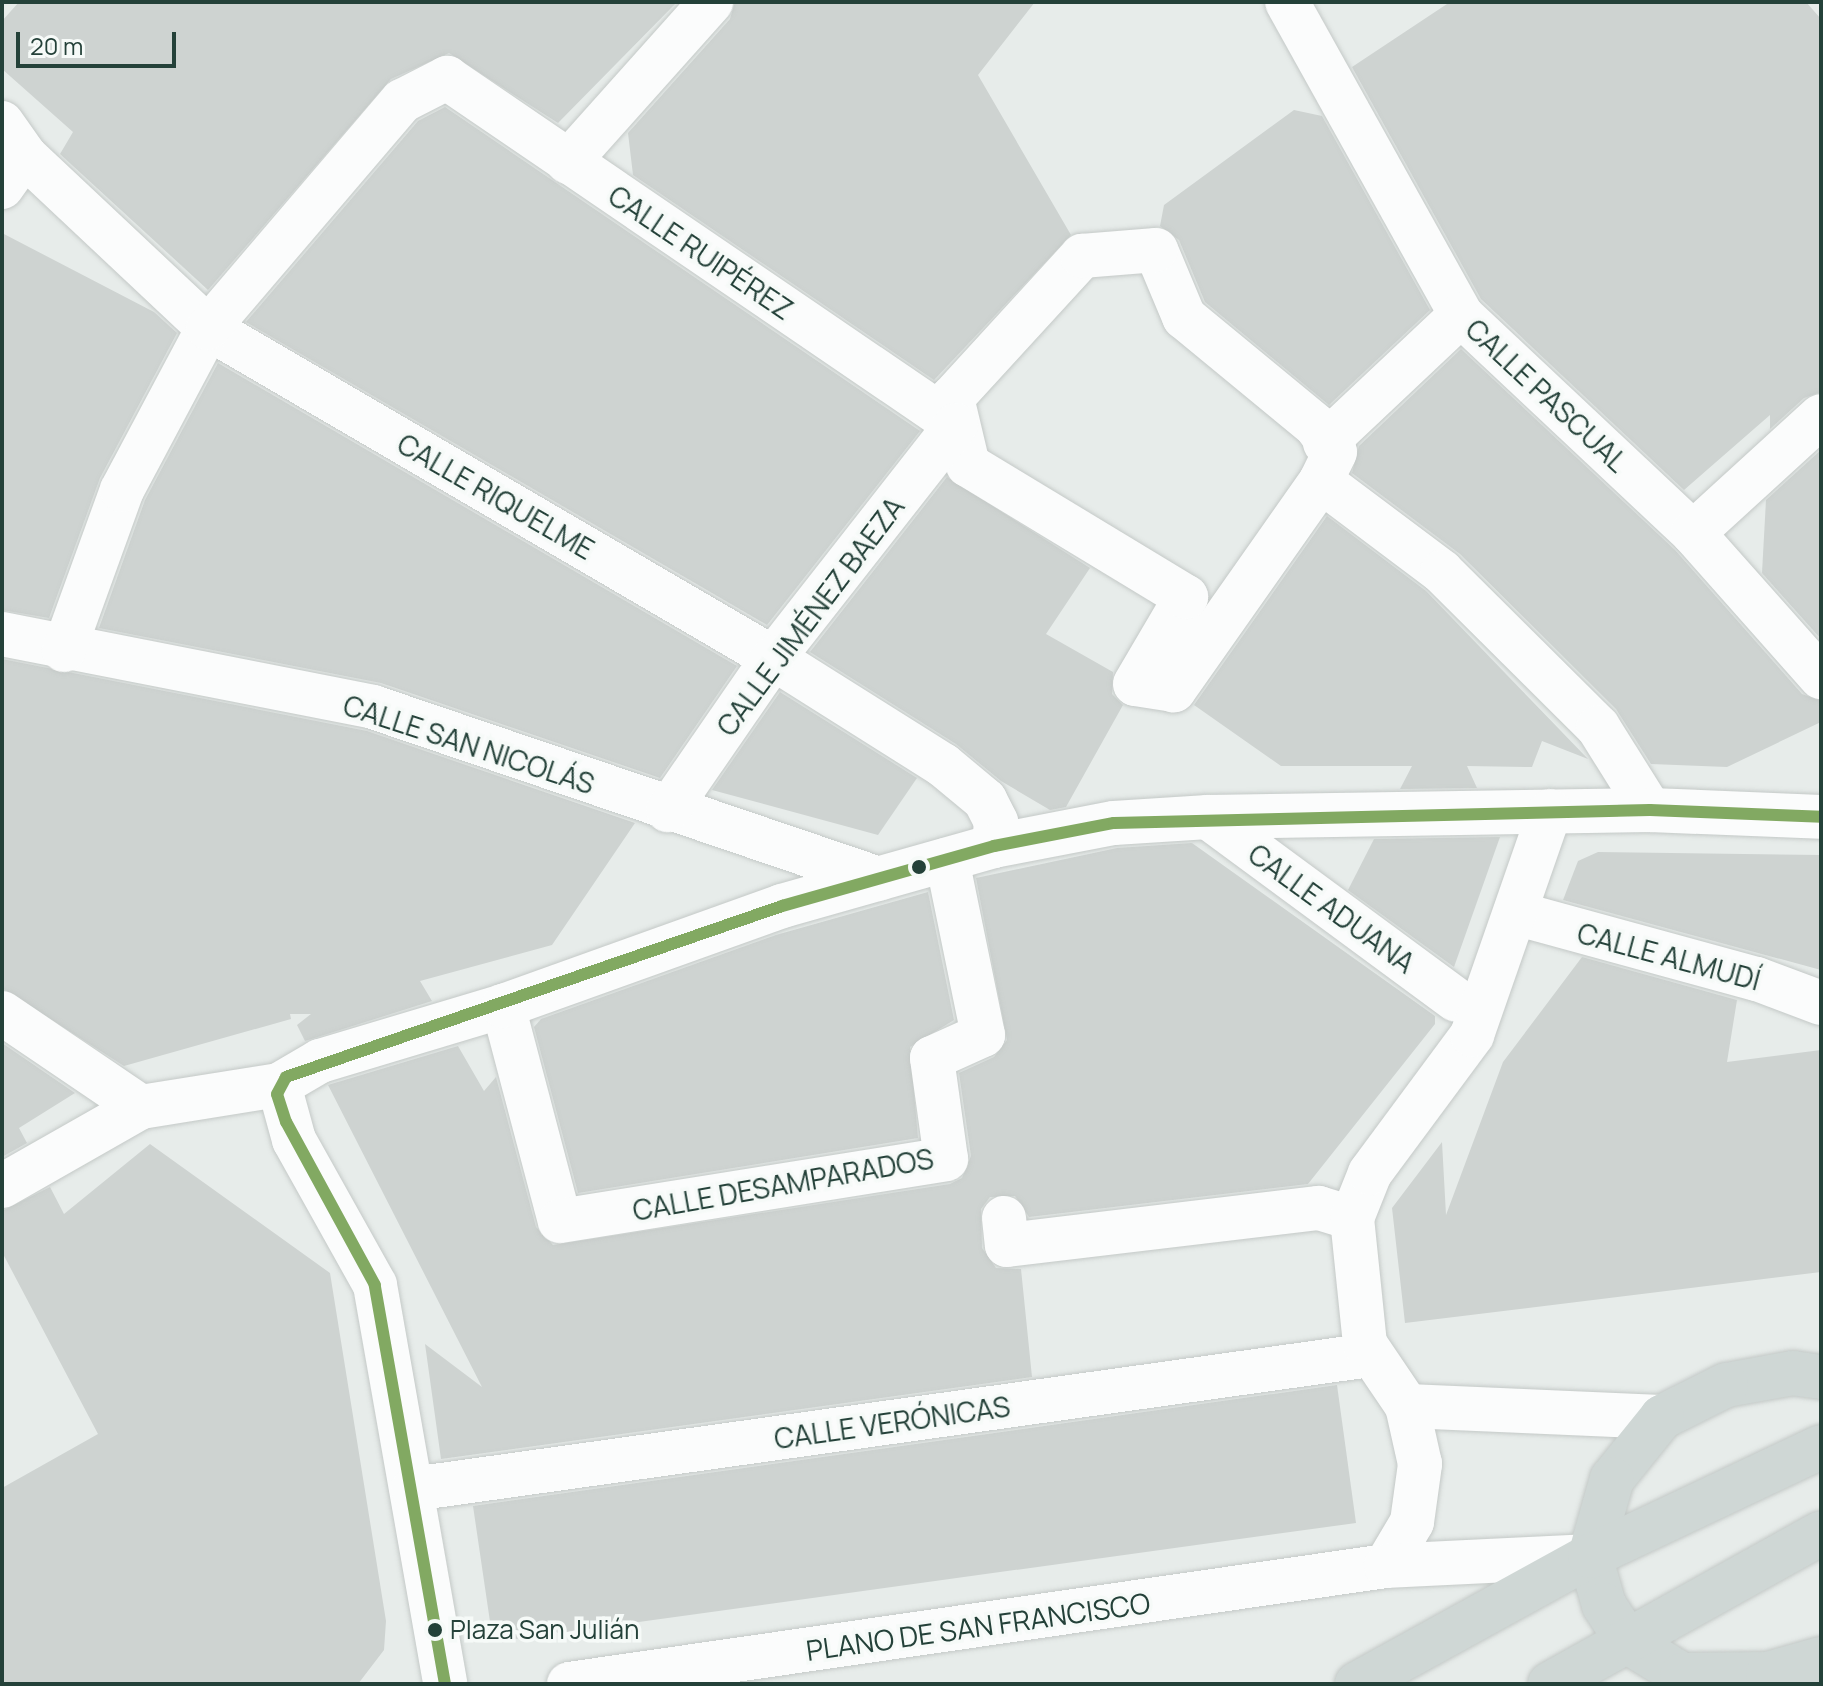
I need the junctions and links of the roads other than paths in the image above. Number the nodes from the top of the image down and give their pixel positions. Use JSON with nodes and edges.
{"nodes":[{"id":1,"x":711,"y":2,"type":"edge"},
{"id":2,"x":1287,"y":2,"type":"edge"},
{"id":3,"x":9,"y":155,"type":"edge"},
{"id":4,"x":568,"y":162,"type":"junction"},
{"id":5,"x":1461,"y":315,"type":"junction"},
{"id":6,"x":208,"y":328,"type":"junction"},
{"id":7,"x":1821,"y":416,"type":"edge"},
{"id":8,"x":956,"y":425,"type":"junction"},
{"id":9,"x":1323,"y":462,"type":"junction"},
{"id":10,"x":1693,"y":533,"type":"junction"},
{"id":11,"x":2,"y":634,"type":"edge"},
{"id":12,"x":64,"y":650,"type":"junction"},
{"id":13,"x":773,"y":658,"type":"junction"},
{"id":14,"x":1821,"y":677,"type":"edge"},
{"id":15,"x":668,"y":810,"type":"junction"},
{"id":16,"x":1650,"y":810,"type":"junction"},
{"id":17,"x":1550,"y":811,"type":"junction"},
{"id":18,"x":1208,"y":817,"type":"junction"},
{"id":19,"x":1821,"y":817,"type":"edge"},
{"id":20,"x":994,"y":846,"type":"junction"},
{"id":21,"x":947,"y":860,"type":"junction"},
{"id":22,"x":879,"y":879,"type":"junction"},
{"id":23,"x":1515,"y":913,"type":"junction"},
{"id":24,"x":1456,"y":1000,"type":"dead end"},
{"id":25,"x":1821,"y":1003,"type":"edge"},
{"id":26,"x":503,"y":1006,"type":"junction"},
{"id":27,"x":2,"y":1013,"type":"edge"},
{"id":28,"x":279,"y":1085,"type":"junction"},
{"id":29,"x":141,"y":1107,"type":"junction"},
{"id":30,"x":2,"y":1186,"type":"edge"},
{"id":31,"x":1004,"y":1218,"type":"dead end"},
{"id":32,"x":1352,"y":1218,"type":"junction"},
{"id":33,"x":1370,"y":1355,"type":"junction"},
{"id":34,"x":1821,"y":1377,"type":"edge"},
{"id":35,"x":1407,"y":1406,"type":"junction"},
{"id":36,"x":1662,"y":1417,"type":"junction"},
{"id":37,"x":1821,"y":1447,"type":"edge"},
{"id":38,"x":413,"y":1489,"type":"junction"},
{"id":39,"x":1821,"y":1533,"type":"edge"},
{"id":40,"x":1590,"y":1556,"type":"junction"},
{"id":41,"x":1386,"y":1566,"type":"junction"},
{"id":42,"x":1628,"y":1642,"type":"junction"},
{"id":43,"x":1821,"y":1659,"type":"edge"},
{"id":44,"x":676,"y":1675,"type":"edge"},
{"id":45,"x":1688,"y":1679,"type":"edge"},
{"id":46,"x":445,"y":1684,"type":"edge"},
{"id":47,"x":569,"y":1684,"type":"edge"},
{"id":48,"x":1357,"y":1684,"type":"edge"},
{"id":49,"x":1550,"y":1684,"type":"edge"}],
"edges":[{"from":1,"to":4,"type":"street"},
{"from":2,"to":5,"type":"street","name":"CALLE PASCUAL"},
{"from":3,"to":6,"type":"street","name":"CALLE RIQUELME"},
{"from":4,"to":6,"type":"street","name":"CALLE RUIPÉREZ"},
{"from":4,"to":8,"type":"street","name":"CALLE RUIPÉREZ"},
{"from":5,"to":9,"type":"street"},
{"from":5,"to":10,"type":"street","name":"CALLE PASCUAL"},
{"from":6,"to":12,"type":"street"},
{"from":6,"to":13,"type":"street","name":"CALLE RIQUELME"},
{"from":7,"to":10,"type":"street"},
{"from":8,"to":9,"type":"street"},
{"from":8,"to":9,"type":"street"},
{"from":8,"to":13,"type":"street","name":"CALLE JIMÉNEZ BAEZA"},
{"from":9,"to":16,"type":"street"},
{"from":10,"to":14,"type":"street","name":"CALLE PASCUAL"},
{"from":11,"to":12,"type":"street","name":"CALLE SAN NICOLÁS"},
{"from":12,"to":15,"type":"street","name":"CALLE SAN NICOLÁS"},
{"from":13,"to":15,"type":"street","name":"CALLE JIMÉNEZ BAEZA"},
{"from":13,"to":20,"type":"street","name":"CALLE RIQUELME"},
{"from":15,"to":22,"type":"street","name":"CALLE SAN NICOLÁS"},
{"from":16,"to":17,"type":"street"},
{"from":16,"to":19,"type":"street"},
{"from":17,"to":18,"type":"street"},
{"from":17,"to":23,"type":"street"},
{"from":18,"to":20,"type":"street"},
{"from":18,"to":24,"type":"street","name":"CALLE ADUANA"},
{"from":20,"to":21,"type":"street"},
{"from":21,"to":22,"type":"street"},
{"from":21,"to":26,"type":"street","name":"CALLE DESAMPARADOS"},
{"from":22,"to":26,"type":"street"},
{"from":23,"to":25,"type":"street","name":"CALLE ALMUDÍ"},
{"from":23,"to":32,"type":"street"},
{"from":26,"to":28,"type":"street"},
{"from":27,"to":29,"type":"street"},
{"from":28,"to":29,"type":"street"},
{"from":28,"to":38,"type":"street"},
{"from":29,"to":30,"type":"street"},
{"from":31,"to":32,"type":"street"},
{"from":32,"to":33,"type":"street"},
{"from":33,"to":35,"type":"street"},
{"from":33,"to":38,"type":"street","name":"CALLE VERÓNICAS"},
{"from":34,"to":36,"type":"main road"},
{"from":35,"to":36,"type":"street"},
{"from":35,"to":41,"type":"street"},
{"from":36,"to":40,"type":"main road"},
{"from":37,"to":40,"type":"main road"},
{"from":38,"to":46,"type":"street"},
{"from":39,"to":42,"type":"main road"},
{"from":40,"to":41,"type":"street","name":"PLANO DE SAN FRANCISCO"},
{"from":40,"to":42,"type":"main road"},
{"from":40,"to":48,"type":"main road"},
{"from":41,"to":44,"type":"street","name":"PLANO DE SAN FRANCISCO"},
{"from":42,"to":45,"type":"main road"},
{"from":42,"to":49,"type":"main road"},
{"from":43,"to":45,"type":"main road"},
{"from":44,"to":47,"type":"street","name":"PLANO DE SAN FRANCISCO"}]}
